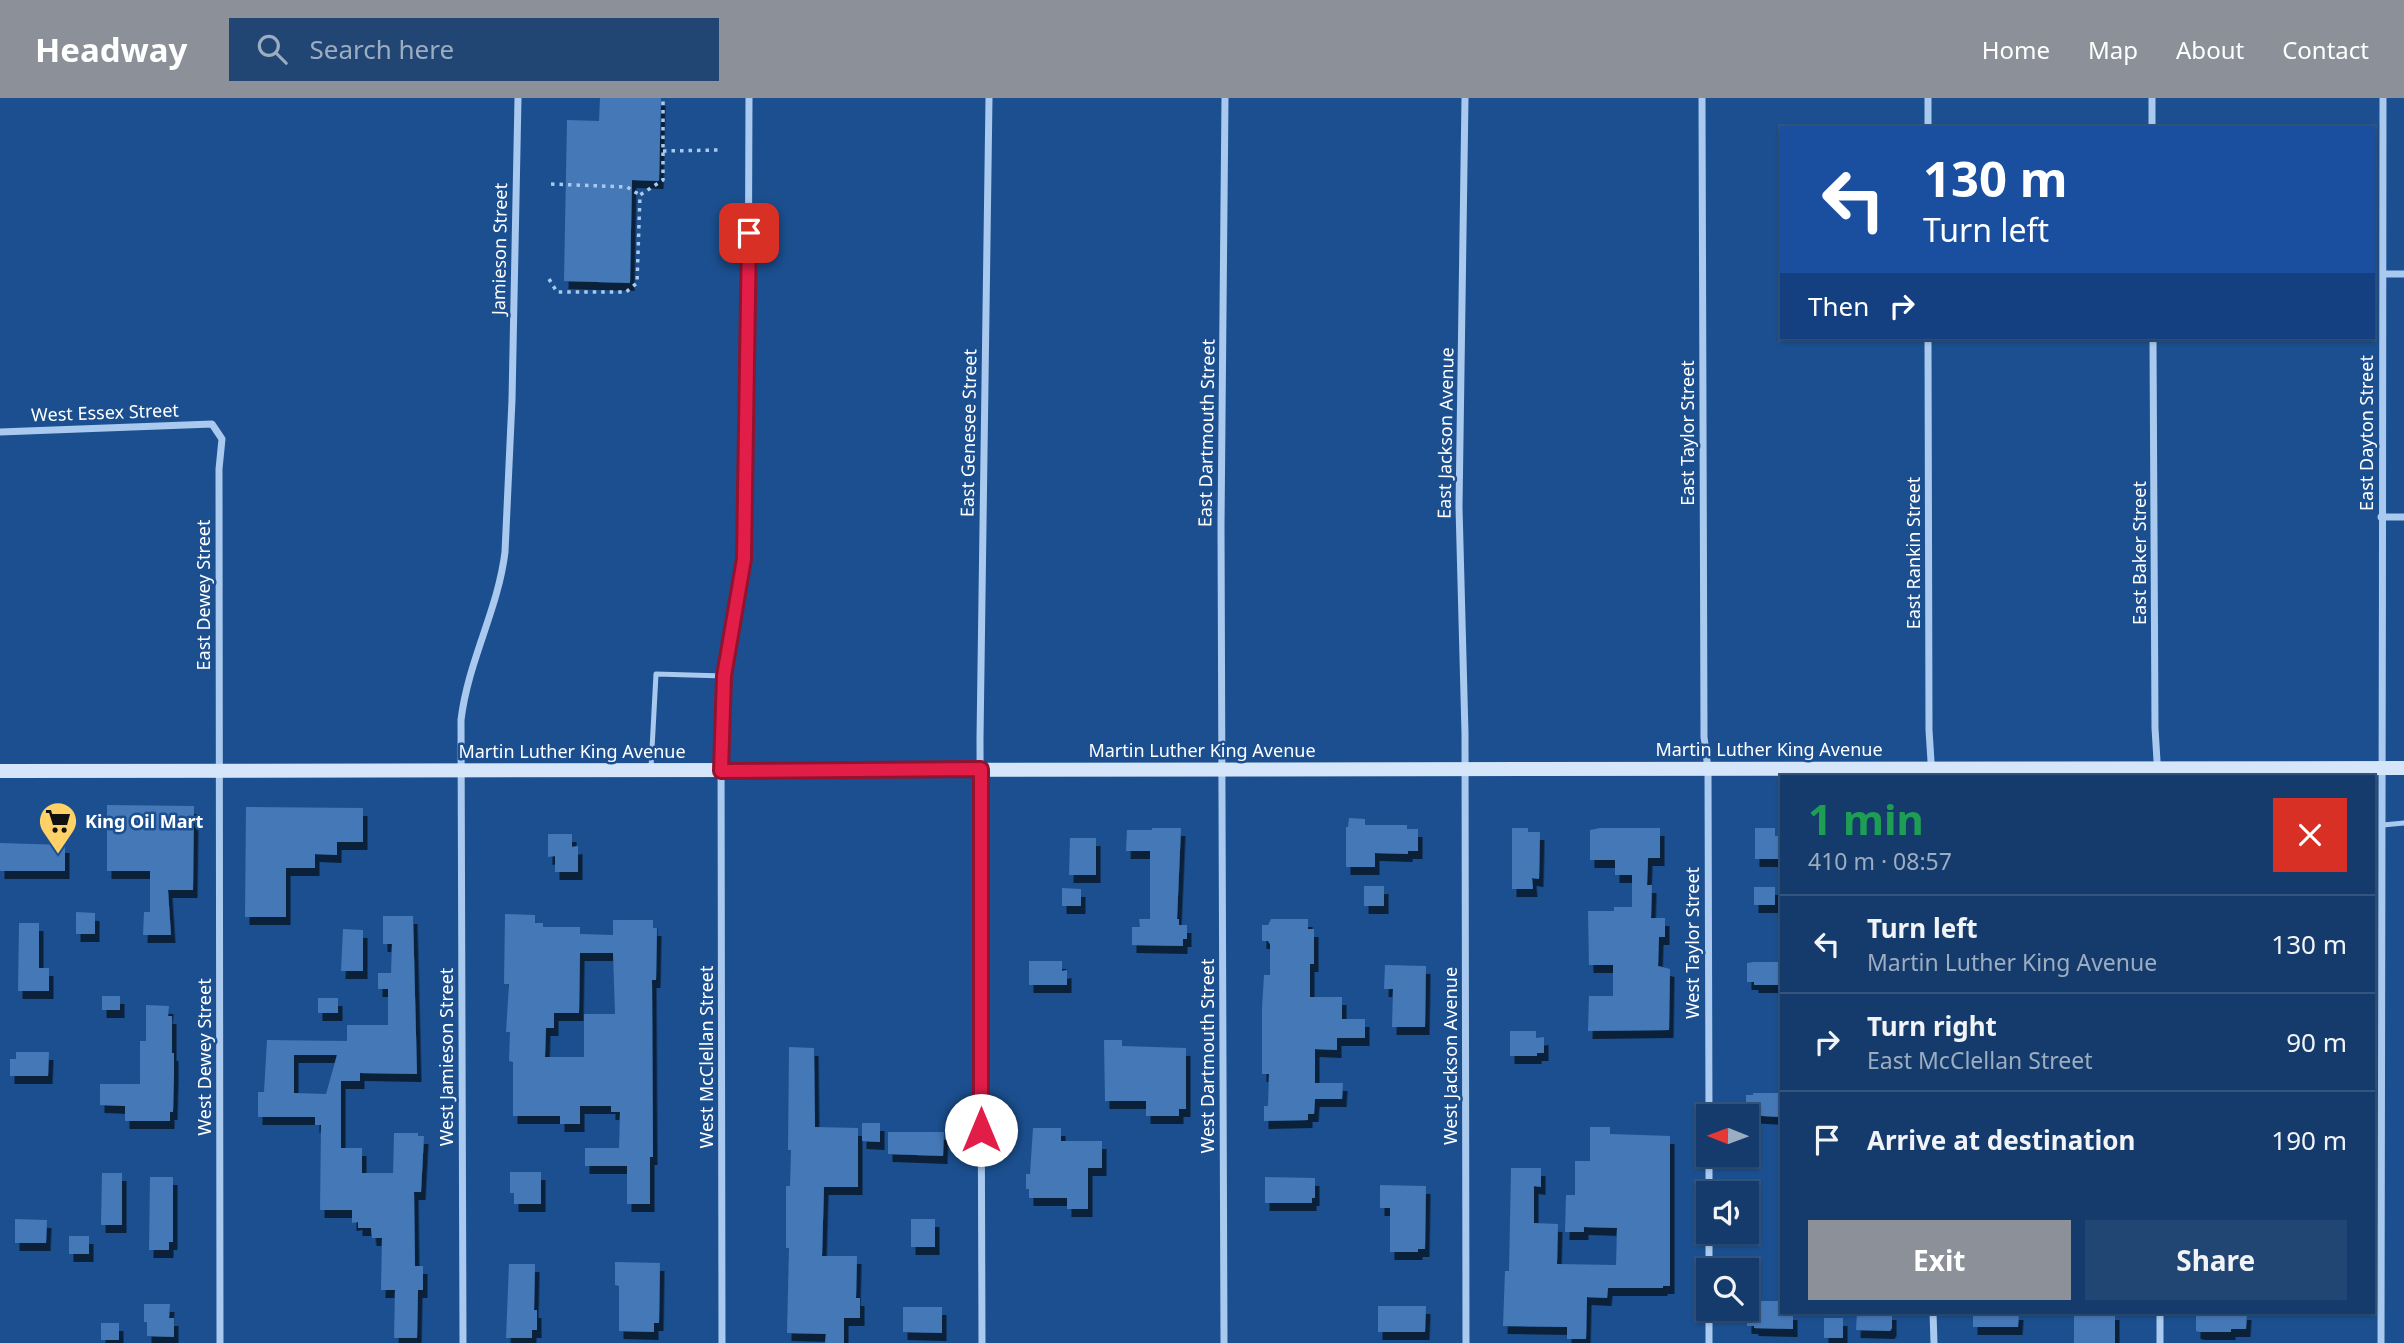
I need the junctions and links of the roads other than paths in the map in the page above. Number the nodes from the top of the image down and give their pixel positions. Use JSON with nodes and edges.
{"nodes":[{"id":1,"x":518,"y":98,"type":"edge"},
{"id":2,"x":750,"y":98,"type":"edge"},
{"id":3,"x":989,"y":98,"type":"edge"},
{"id":4,"x":1225,"y":98,"type":"edge"},
{"id":5,"x":1465,"y":98,"type":"edge"},
{"id":6,"x":1702,"y":98,"type":"edge"},
{"id":7,"x":1928,"y":98,"type":"edge"},
{"id":8,"x":2152,"y":98,"type":"edge"},
{"id":9,"x":2384,"y":98,"type":"edge"},
{"id":10,"x":1928,"y":126,"type":"edge"},
{"id":11,"x":2152,"y":126,"type":"edge"},
{"id":12,"x":2383,"y":274,"type":"junction"},
{"id":13,"x":2404,"y":274,"type":"edge"},
{"id":14,"x":1928,"y":340,"type":"edge"},
{"id":15,"x":2153,"y":340,"type":"edge"},
{"id":16,"x":212,"y":424,"type":"joint"},
{"id":17,"x":0,"y":432,"type":"edge"},
{"id":18,"x":2381,"y":517,"type":"junction"},
{"id":19,"x":2404,"y":517,"type":"edge"},
{"id":20,"x":724,"y":676,"type":"junction"},
{"id":21,"x":2383,"y":768,"type":"junction"},
{"id":22,"x":2404,"y":768,"type":"edge"},
{"id":23,"x":981,"y":769,"type":"junction"},
{"id":24,"x":1223,"y":769,"type":"junction"},
{"id":25,"x":1465,"y":769,"type":"junction"},
{"id":26,"x":1708,"y":769,"type":"junction"},
{"id":27,"x":461,"y":770,"type":"junction"},
{"id":28,"x":0,"y":771,"type":"edge"},
{"id":29,"x":219,"y":771,"type":"junction"},
{"id":30,"x":650,"y":771,"type":"junction"},
{"id":31,"x":721,"y":771,"type":"junction"},
{"id":32,"x":2158,"y":772,"type":"edge"},
{"id":33,"x":2262,"y":772,"type":"edge"},
{"id":34,"x":1932,"y":773,"type":"edge"},
{"id":35,"x":2404,"y":823,"type":"edge"},
{"id":36,"x":2383,"y":825,"type":"junction"},
{"id":37,"x":1709,"y":1104,"type":"edge"},
{"id":38,"x":1933,"y":1314,"type":"edge"},
{"id":39,"x":2160,"y":1314,"type":"edge"},
{"id":40,"x":1709,"y":1321,"type":"edge"},
{"id":41,"x":220,"y":1343,"type":"edge"},
{"id":42,"x":463,"y":1343,"type":"edge"},
{"id":43,"x":722,"y":1343,"type":"edge"},
{"id":44,"x":982,"y":1343,"type":"edge"},
{"id":45,"x":1224,"y":1343,"type":"edge"},
{"id":46,"x":1466,"y":1343,"type":"edge"},
{"id":47,"x":1709,"y":1343,"type":"edge"},
{"id":48,"x":1934,"y":1343,"type":"edge"},
{"id":49,"x":2160,"y":1343,"type":"edge"},
{"id":50,"x":2381,"y":1343,"type":"edge"}],
"edges":[{"from":1,"to":27,"type":"street","name":"Jamieson Street"},
{"from":2,"to":20,"type":"street","name":"West McClellan Street"},
{"from":3,"to":23,"type":"street","name":"East Genesee Street"},
{"from":4,"to":24,"type":"street","name":"East Dartmouth Street"},
{"from":5,"to":25,"type":"street","name":"East Jackson Avenue"},
{"from":6,"to":26,"type":"street","name":"East Taylor Street"},
{"from":7,"to":10,"type":"street"},
{"from":8,"to":11,"type":"street"},
{"from":9,"to":12,"type":"street","name":"East Dayton Street"},
{"from":12,"to":13,"type":"street"},
{"from":12,"to":18,"type":"street","name":"East Dayton Street"},
{"from":14,"to":34,"type":"street","name":"East Rankin Street"},
{"from":15,"to":32,"type":"street","name":"East Baker Street"},
{"from":16,"to":17,"type":"street","name":"West Essex Street"},
{"from":16,"to":29,"type":"street","name":"East Dewey Street"},
{"from":18,"to":19,"type":"street"},
{"from":18,"to":21,"type":"street","name":"East Dayton Street"},
{"from":20,"to":30,"type":"lane"},
{"from":20,"to":31,"type":"street","name":"West McClellan Street"},
{"from":21,"to":22,"type":"street","name":"Martin Luther King Avenue"},
{"from":21,"to":33,"type":"street","name":"Martin Luther King Avenue"},
{"from":21,"to":36,"type":"street","name":"East Dayton Street"},
{"from":23,"to":24,"type":"street","name":"Martin Luther King Avenue"},
{"from":23,"to":31,"type":"street","name":"Martin Luther King Avenue"},
{"from":23,"to":44,"type":"street","name":"East Genesee Street"},
{"from":24,"to":25,"type":"street","name":"Martin Luther King Avenue"},
{"from":24,"to":45,"type":"street","name":"West Dartmouth Street"},
{"from":25,"to":26,"type":"street","name":"Martin Luther King Avenue"},
{"from":25,"to":46,"type":"street","name":"West Jackson Avenue"},
{"from":26,"to":34,"type":"street","name":"Martin Luther King Avenue"},
{"from":26,"to":37,"type":"street","name":"West Taylor Street"},
{"from":27,"to":29,"type":"street","name":"Martin Luther King Avenue"},
{"from":27,"to":30,"type":"street","name":"Martin Luther King Avenue"},
{"from":27,"to":42,"type":"street","name":"West Jamieson Street"},
{"from":28,"to":29,"type":"street","name":"Martin Luther King Avenue"},
{"from":29,"to":41,"type":"street","name":"West Dewey Street"},
{"from":30,"to":31,"type":"street","name":"Martin Luther King Avenue"},
{"from":31,"to":43,"type":"street","name":"West McClellan Street"},
{"from":32,"to":33,"type":"street","name":"Martin Luther King Avenue"},
{"from":32,"to":34,"type":"street","name":"Martin Luther King Avenue"},
{"from":35,"to":36,"type":"lane"},
{"from":36,"to":50,"type":"street","name":"East Dayton Street"},
{"from":38,"to":48,"type":"street"},
{"from":39,"to":49,"type":"street"},
{"from":40,"to":47,"type":"street"}]}
